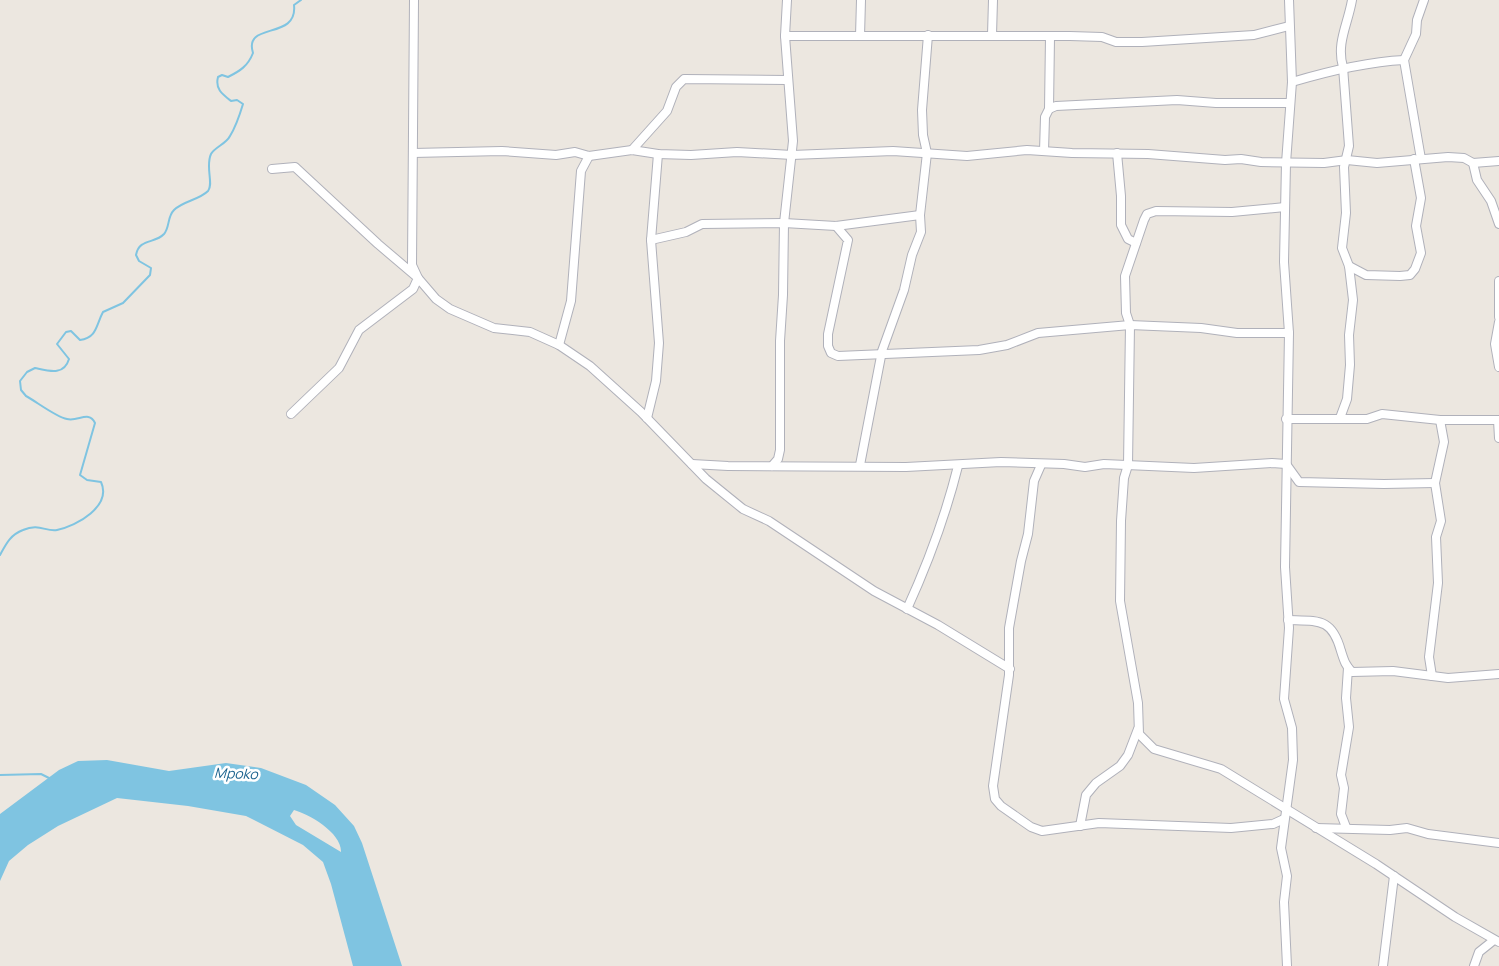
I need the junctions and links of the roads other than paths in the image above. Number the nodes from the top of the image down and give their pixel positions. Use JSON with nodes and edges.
{"nodes":[{"id":1,"x":414,"y":0,"type":"edge"},
{"id":2,"x":787,"y":0,"type":"edge"},
{"id":3,"x":861,"y":0,"type":"edge"},
{"id":4,"x":993,"y":0,"type":"edge"},
{"id":5,"x":1289,"y":0,"type":"edge"},
{"id":6,"x":1352,"y":0,"type":"edge"},
{"id":7,"x":1424,"y":0,"type":"edge"},
{"id":8,"x":1289,"y":26,"type":"junction"},
{"id":9,"x":928,"y":35,"type":"junction"},
{"id":10,"x":992,"y":35,"type":"junction"},
{"id":11,"x":785,"y":36,"type":"junction"},
{"id":12,"x":860,"y":36,"type":"junction"},
{"id":13,"x":1050,"y":36,"type":"junction"},
{"id":14,"x":1404,"y":60,"type":"junction"},
{"id":15,"x":1343,"y":68,"type":"junction"},
{"id":16,"x":787,"y":80,"type":"junction"},
{"id":17,"x":1292,"y":82,"type":"junction"},
{"id":18,"x":1290,"y":103,"type":"junction"},
{"id":19,"x":1049,"y":109,"type":"junction"},
{"id":20,"x":632,"y":150,"type":"junction"},
{"id":21,"x":1044,"y":150,"type":"junction"},
{"id":22,"x":413,"y":153,"type":"junction"},
{"id":23,"x":927,"y":153,"type":"junction"},
{"id":24,"x":1117,"y":153,"type":"junction"},
{"id":25,"x":658,"y":154,"type":"junction"},
{"id":26,"x":792,"y":155,"type":"junction"},
{"id":27,"x":589,"y":156,"type":"junction"},
{"id":28,"x":1418,"y":159,"type":"junction"},
{"id":29,"x":1347,"y":160,"type":"junction"},
{"id":30,"x":1499,"y":161,"type":"edge"},
{"id":31,"x":1286,"y":163,"type":"junction"},
{"id":32,"x":1473,"y":163,"type":"junction"},
{"id":33,"x":272,"y":169,"type":"dead end"},
{"id":34,"x":1285,"y":207,"type":"junction"},
{"id":35,"x":920,"y":215,"type":"junction"},
{"id":36,"x":784,"y":223,"type":"junction"},
{"id":37,"x":1499,"y":224,"type":"edge"},
{"id":38,"x":836,"y":226,"type":"junction"},
{"id":39,"x":651,"y":240,"type":"junction"},
{"id":40,"x":1136,"y":243,"type":"junction"},
{"id":41,"x":1349,"y":266,"type":"junction"},
{"id":42,"x":418,"y":278,"type":"junction"},
{"id":43,"x":1499,"y":281,"type":"edge"},
{"id":44,"x":1499,"y":317,"type":"edge"},
{"id":45,"x":1499,"y":322,"type":"edge"},
{"id":46,"x":1130,"y":325,"type":"junction"},
{"id":47,"x":1289,"y":333,"type":"junction"},
{"id":48,"x":559,"y":345,"type":"junction"},
{"id":49,"x":882,"y":355,"type":"junction"},
{"id":50,"x":1499,"y":367,"type":"edge"},
{"id":51,"x":291,"y":414,"type":"dead end"},
{"id":52,"x":646,"y":418,"type":"junction"},
{"id":53,"x":1340,"y":418,"type":"junction"},
{"id":54,"x":1286,"y":419,"type":"junction"},
{"id":55,"x":1440,"y":420,"type":"junction"},
{"id":56,"x":1499,"y":420,"type":"edge"},
{"id":57,"x":1499,"y":438,"type":"edge"},
{"id":58,"x":692,"y":464,"type":"junction"},
{"id":59,"x":1286,"y":464,"type":"junction"},
{"id":60,"x":860,"y":465,"type":"junction"},
{"id":61,"x":1041,"y":465,"type":"junction"},
{"id":62,"x":1128,"y":465,"type":"junction"},
{"id":63,"x":772,"y":466,"type":"junction"},
{"id":64,"x":958,"y":466,"type":"junction"},
{"id":65,"x":1435,"y":483,"type":"junction"},
{"id":66,"x":908,"y":608,"type":"junction"},
{"id":67,"x":1288,"y":620,"type":"junction"},
{"id":68,"x":1348,"y":668,"type":"junction"},
{"id":69,"x":1010,"y":669,"type":"junction"},
{"id":70,"x":1499,"y":674,"type":"edge"},
{"id":71,"x":1432,"y":676,"type":"junction"},
{"id":72,"x":1138,"y":729,"type":"junction"},
{"id":73,"x":1285,"y":808,"type":"junction"},
{"id":74,"x":1284,"y":819,"type":"junction"},
{"id":75,"x":1080,"y":826,"type":"junction"},
{"id":76,"x":1346,"y":827,"type":"junction"},
{"id":77,"x":1314,"y":828,"type":"junction"},
{"id":78,"x":1499,"y":843,"type":"edge"},
{"id":79,"x":1394,"y":876,"type":"junction"},
{"id":80,"x":1496,"y":941,"type":"edge"},
{"id":81,"x":1287,"y":966,"type":"edge"},
{"id":82,"x":1383,"y":966,"type":"edge"},
{"id":83,"x":1474,"y":966,"type":"edge"}],
"edges":[{"from":1,"to":22,"type":"street"},
{"from":2,"to":11,"type":"street"},
{"from":3,"to":12,"type":"street"},
{"from":4,"to":10,"type":"street"},
{"from":5,"to":8,"type":"street"},
{"from":6,"to":15,"type":"street"},
{"from":7,"to":14,"type":"street"},
{"from":8,"to":13,"type":"street"},
{"from":8,"to":17,"type":"street"},
{"from":9,"to":10,"type":"street"},
{"from":9,"to":12,"type":"street"},
{"from":9,"to":23,"type":"street"},
{"from":10,"to":13,"type":"street"},
{"from":11,"to":12,"type":"street"},
{"from":11,"to":16,"type":"street"},
{"from":13,"to":19,"type":"street"},
{"from":14,"to":15,"type":"street"},
{"from":14,"to":28,"type":"street"},
{"from":15,"to":17,"type":"street"},
{"from":15,"to":29,"type":"street"},
{"from":16,"to":20,"type":"street"},
{"from":16,"to":26,"type":"street"},
{"from":17,"to":18,"type":"street"},
{"from":18,"to":19,"type":"street"},
{"from":18,"to":31,"type":"street"},
{"from":19,"to":21,"type":"street"},
{"from":20,"to":25,"type":"street"},
{"from":20,"to":27,"type":"street"},
{"from":21,"to":23,"type":"street"},
{"from":21,"to":24,"type":"street"},
{"from":22,"to":27,"type":"street"},
{"from":22,"to":42,"type":"street"},
{"from":23,"to":26,"type":"street"},
{"from":23,"to":35,"type":"street"},
{"from":24,"to":31,"type":"street"},
{"from":24,"to":40,"type":"street"},
{"from":25,"to":26,"type":"street"},
{"from":25,"to":39,"type":"street"},
{"from":26,"to":36,"type":"street"},
{"from":27,"to":48,"type":"street"},
{"from":28,"to":29,"type":"street"},
{"from":28,"to":32,"type":"street"},
{"from":28,"to":41,"type":"street"},
{"from":29,"to":31,"type":"street"},
{"from":29,"to":41,"type":"street"},
{"from":30,"to":32,"type":"street"},
{"from":31,"to":34,"type":"street"},
{"from":32,"to":37,"type":"street"},
{"from":33,"to":42,"type":"street"},
{"from":34,"to":40,"type":"street"},
{"from":34,"to":47,"type":"street"},
{"from":35,"to":38,"type":"street"},
{"from":35,"to":49,"type":"street"},
{"from":36,"to":38,"type":"street"},
{"from":36,"to":39,"type":"street"},
{"from":36,"to":63,"type":"street"},
{"from":38,"to":49,"type":"street"},
{"from":39,"to":52,"type":"street"},
{"from":40,"to":46,"type":"street"},
{"from":41,"to":53,"type":"street"},
{"from":42,"to":48,"type":"street"},
{"from":42,"to":51,"type":"street"},
{"from":43,"to":44,"type":"street"},
{"from":45,"to":50,"type":"street"},
{"from":46,"to":47,"type":"street"},
{"from":46,"to":49,"type":"street"},
{"from":46,"to":62,"type":"street"},
{"from":47,"to":54,"type":"street"},
{"from":48,"to":52,"type":"street"},
{"from":49,"to":60,"type":"street"},
{"from":52,"to":58,"type":"street"},
{"from":53,"to":54,"type":"street"},
{"from":53,"to":55,"type":"street"},
{"from":54,"to":59,"type":"street"},
{"from":55,"to":56,"type":"street"},
{"from":55,"to":65,"type":"street"},
{"from":56,"to":57,"type":"street"},
{"from":58,"to":63,"type":"street"},
{"from":58,"to":66,"type":"street"},
{"from":59,"to":62,"type":"street"},
{"from":59,"to":65,"type":"street"},
{"from":59,"to":67,"type":"street"},
{"from":60,"to":63,"type":"street"},
{"from":60,"to":64,"type":"street"},
{"from":61,"to":62,"type":"street"},
{"from":61,"to":64,"type":"street"},
{"from":61,"to":69,"type":"street"},
{"from":62,"to":72,"type":"street"},
{"from":64,"to":66,"type":"street"},
{"from":65,"to":71,"type":"street"},
{"from":66,"to":69,"type":"street"},
{"from":67,"to":68,"type":"street"},
{"from":67,"to":73,"type":"street"},
{"from":68,"to":71,"type":"street"},
{"from":68,"to":76,"type":"street"},
{"from":69,"to":75,"type":"street"},
{"from":70,"to":71,"type":"street"},
{"from":72,"to":73,"type":"street"},
{"from":72,"to":75,"type":"street"},
{"from":73,"to":74,"type":"street"},
{"from":73,"to":77,"type":"street"},
{"from":74,"to":75,"type":"street"},
{"from":74,"to":81,"type":"street"},
{"from":76,"to":77,"type":"street"},
{"from":76,"to":78,"type":"street"},
{"from":77,"to":79,"type":"street"},
{"from":79,"to":80,"type":"street"},
{"from":79,"to":82,"type":"street"},
{"from":80,"to":83,"type":"street"}]}
